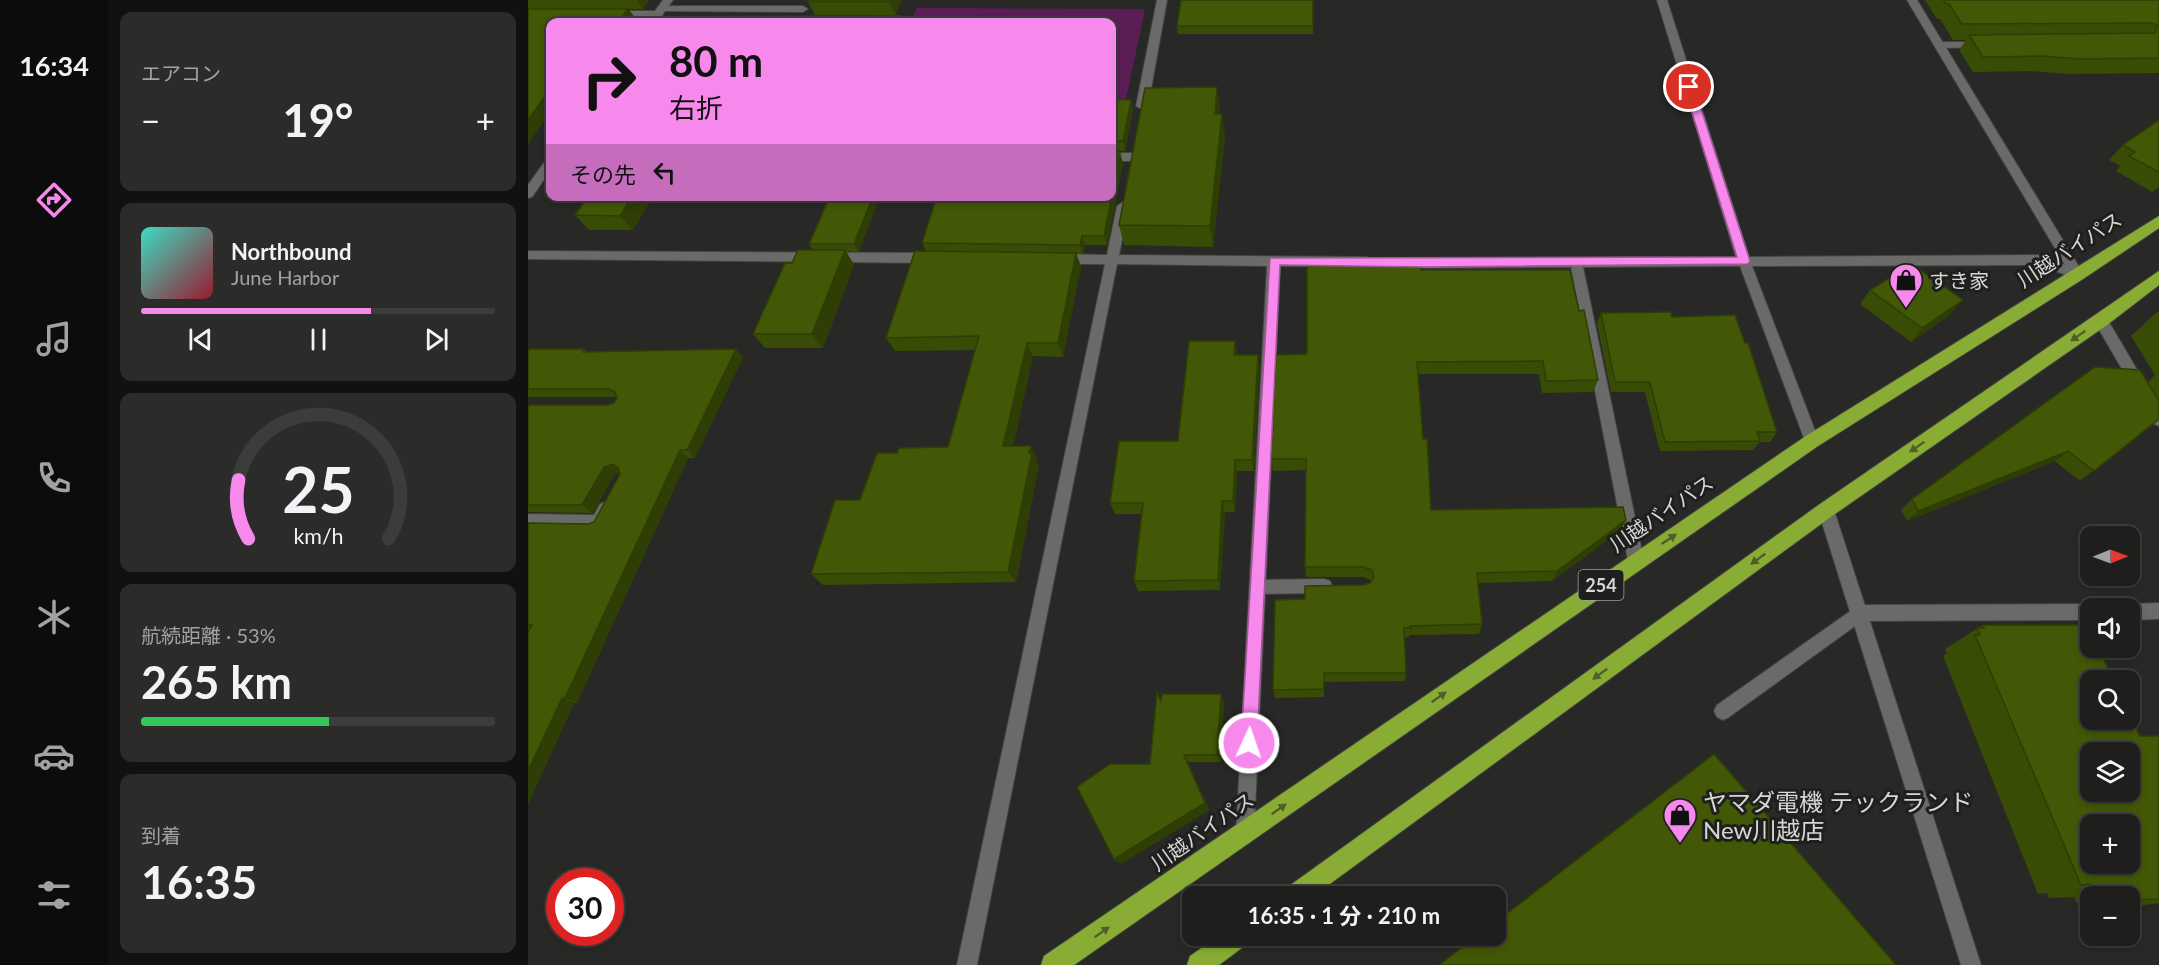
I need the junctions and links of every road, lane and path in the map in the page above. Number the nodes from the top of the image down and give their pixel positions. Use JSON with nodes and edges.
{"nodes":[{"id":1,"x":1162,"y":0,"type":"edge"},
{"id":2,"x":1662,"y":0,"type":"edge"},
{"id":3,"x":1912,"y":0,"type":"edge"},
{"id":4,"x":803,"y":9,"type":"dead end"},
{"id":5,"x":660,"y":11,"type":"edge"},
{"id":6,"x":599,"y":14,"type":"edge"},
{"id":7,"x":1998,"y":44,"type":"edge"},
{"id":8,"x":1940,"y":45,"type":"junction"},
{"id":9,"x":1138,"y":123,"type":"edge"},
{"id":10,"x":1116,"y":157,"type":"edge"},
{"id":11,"x":1132,"y":157,"type":"edge"},
{"id":12,"x":546,"y":169,"type":"edge"},
{"id":13,"x":1125,"y":191,"type":"edge"},
{"id":14,"x":528,"y":194,"type":"edge"},
{"id":15,"x":2159,"y":221,"type":"edge"},
{"id":16,"x":528,"y":255,"type":"edge"},
{"id":17,"x":945,"y":258,"type":"edge"},
{"id":18,"x":1041,"y":259,"type":"edge"},
{"id":19,"x":1113,"y":259,"type":"junction"},
{"id":20,"x":1274,"y":261,"type":"junction"},
{"id":21,"x":1744,"y":261,"type":"junction"},
{"id":22,"x":1576,"y":262,"type":"junction"},
{"id":23,"x":2079,"y":275,"type":"junction"},
{"id":24,"x":2159,"y":277,"type":"edge"},
{"id":25,"x":2101,"y":321,"type":"junction"},
{"id":26,"x":2159,"y":420,"type":"edge"},
{"id":27,"x":1812,"y":441,"type":"junction"},
{"id":28,"x":616,"y":490,"type":"edge"},
{"id":29,"x":1826,"y":510,"type":"junction"},
{"id":30,"x":528,"y":521,"type":"edge"},
{"id":31,"x":1636,"y":561,"type":"junction"},
{"id":32,"x":1340,"y":586,"type":"edge"},
{"id":33,"x":1257,"y":587,"type":"junction"},
{"id":34,"x":2159,"y":611,"type":"edge"},
{"id":35,"x":2080,"y":612,"type":"edge"},
{"id":36,"x":2140,"y":612,"type":"edge"},
{"id":37,"x":1859,"y":613,"type":"junction"},
{"id":38,"x":1723,"y":711,"type":"dead end"},
{"id":39,"x":1245,"y":832,"type":"junction"},
{"id":40,"x":1308,"y":886,"type":"edge"},
{"id":41,"x":1225,"y":946,"type":"edge"},
{"id":42,"x":968,"y":965,"type":"edge"},
{"id":43,"x":1053,"y":965,"type":"edge"},
{"id":44,"x":1199,"y":965,"type":"edge"},
{"id":45,"x":1971,"y":965,"type":"edge"}],
"edges":[{"from":1,"to":9,"type":"street"},
{"from":2,"to":21,"type":"street"},
{"from":3,"to":8,"type":"street"},
{"from":4,"to":5,"type":"street"},
{"from":5,"to":6,"type":"street"},
{"from":7,"to":8,"type":"street"},
{"from":8,"to":23,"type":"street"},
{"from":10,"to":11,"type":"street"},
{"from":12,"to":14,"type":"street"},
{"from":13,"to":19,"type":"street"},
{"from":15,"to":23,"type":"highway","name":"川越バイパス","number":"254"},
{"from":16,"to":17,"type":"street"},
{"from":18,"to":19,"type":"street"},
{"from":19,"to":20,"type":"street"},
{"from":19,"to":42,"type":"street"},
{"from":20,"to":22,"type":"street"},
{"from":20,"to":33,"type":"street"},
{"from":21,"to":22,"type":"street"},
{"from":21,"to":23,"type":"street"},
{"from":21,"to":27,"type":"street"},
{"from":22,"to":31,"type":"street"},
{"from":23,"to":27,"type":"highway","name":"川越バイパス","number":"254"},
{"from":24,"to":25,"type":"highway"},
{"from":25,"to":26,"type":"street"},
{"from":25,"to":29,"type":"highway","one_way":true},
{"from":31,"to":27,"type":"highway","name":"川越バイパス","number":"254","one_way":true},
{"from":28,"to":30,"type":"street"},
{"from":29,"to":37,"type":"street"},
{"from":29,"to":40,"type":"highway","one_way":true},
{"from":39,"to":31,"type":"highway","name":"川越バイパス","number":"254","one_way":true},
{"from":32,"to":33,"type":"street"},
{"from":33,"to":39,"type":"street"},
{"from":34,"to":36,"type":"street"},
{"from":35,"to":37,"type":"street"},
{"from":37,"to":38,"type":"street"},
{"from":37,"to":45,"type":"street"},
{"from":43,"to":39,"type":"highway","name":"川越バイパス","number":"254","one_way":true},
{"from":41,"to":44,"type":"highway"}]}
